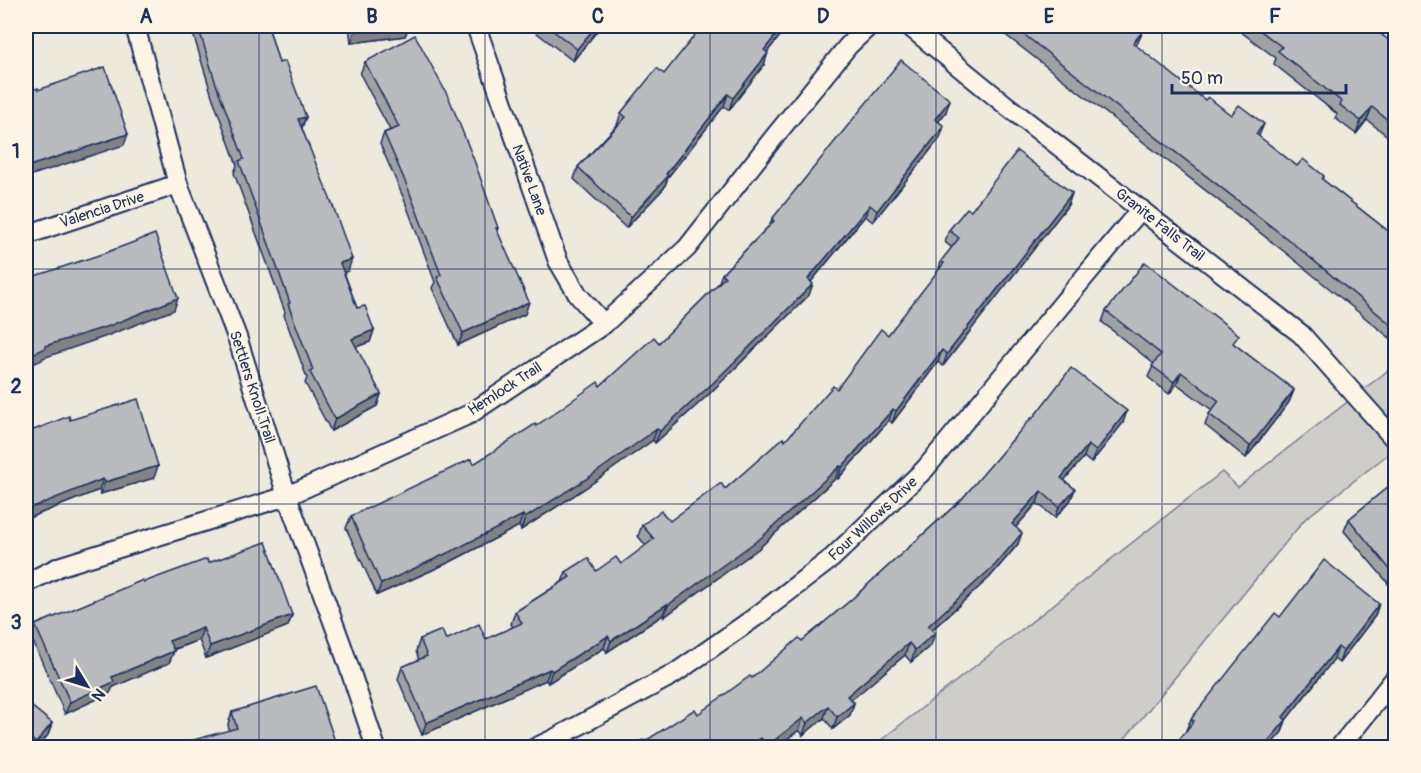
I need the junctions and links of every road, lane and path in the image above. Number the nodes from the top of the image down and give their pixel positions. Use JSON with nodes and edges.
{"nodes":[{"id":1,"x":135,"y":26,"type":"edge"},
{"id":2,"x":476,"y":26,"type":"edge"},
{"id":3,"x":869,"y":26,"type":"edge"},
{"id":4,"x":909,"y":26,"type":"edge"},
{"id":5,"x":178,"y":184,"type":"junction"},
{"id":6,"x":1141,"y":209,"type":"junction"},
{"id":7,"x":26,"y":235,"type":"edge"},
{"id":8,"x":604,"y":324,"type":"junction"},
{"id":9,"x":1395,"y":441,"type":"edge"},
{"id":10,"x":287,"y":496,"type":"junction"},
{"id":11,"x":26,"y":583,"type":"edge"},
{"id":12,"x":1395,"y":677,"type":"edge"},
{"id":13,"x":376,"y":747,"type":"edge"},
{"id":14,"x":535,"y":747,"type":"edge"},
{"id":15,"x":1339,"y":747,"type":"edge"}],
"edges":[{"from":1,"to":5,"type":"street","name":"Settlers Knoll Trail"},
{"from":2,"to":8,"type":"street","name":"Native Lane"},
{"from":3,"to":8,"type":"street","name":"Hemlock Trail"},
{"from":4,"to":6,"type":"street","name":"Granite Falls Trail"},
{"from":5,"to":7,"type":"street","name":"Valencia Drive"},
{"from":5,"to":10,"type":"street","name":"Settlers Knoll Trail"},
{"from":6,"to":9,"type":"street","name":"Granite Falls Trail"},
{"from":6,"to":14,"type":"street","name":"Four Willows Drive"},
{"from":8,"to":10,"type":"street","name":"Hemlock Trail"},
{"from":10,"to":11,"type":"street","name":"Hemlock Trail"},
{"from":10,"to":13,"type":"street","name":"Settlers Knoll Trail"},
{"from":12,"to":15,"type":"street"}]}
